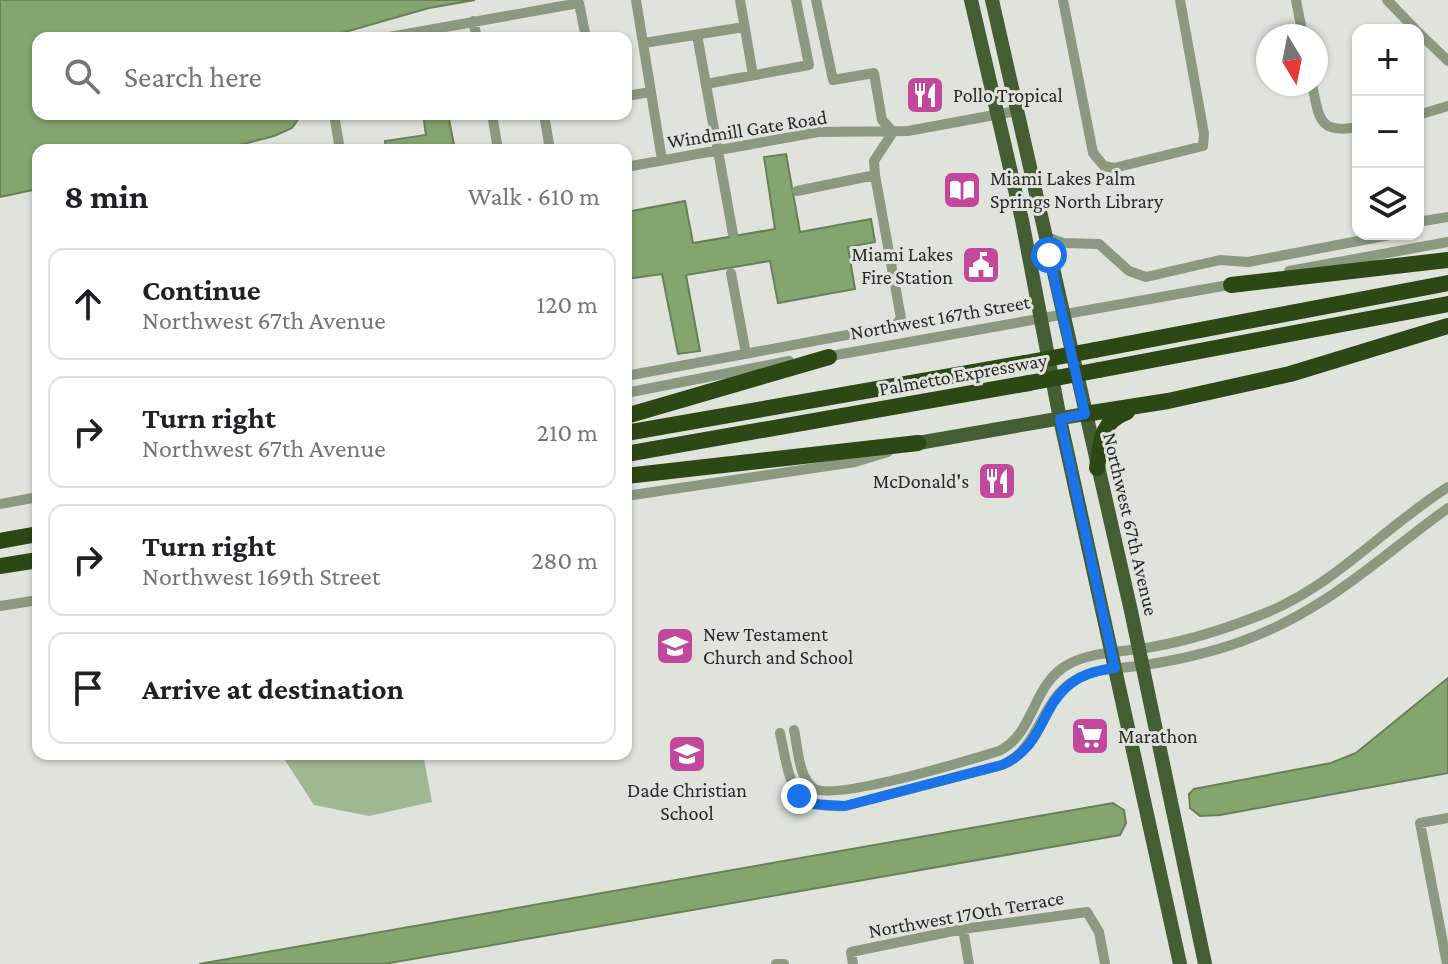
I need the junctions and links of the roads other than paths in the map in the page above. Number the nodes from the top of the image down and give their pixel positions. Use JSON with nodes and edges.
{"nodes":[{"id":1,"x":636,"y":0,"type":"edge"},
{"id":2,"x":740,"y":0,"type":"edge"},
{"id":3,"x":796,"y":0,"type":"edge"},
{"id":4,"x":816,"y":0,"type":"edge"},
{"id":5,"x":992,"y":0,"type":"edge"},
{"id":6,"x":1063,"y":0,"type":"edge"},
{"id":7,"x":1180,"y":0,"type":"edge"},
{"id":8,"x":1296,"y":0,"type":"edge"},
{"id":9,"x":1387,"y":0,"type":"edge"},
{"id":10,"x":972,"y":1,"type":"edge"},
{"id":11,"x":473,"y":21,"type":"junction"},
{"id":12,"x":1301,"y":24,"type":"edge"},
{"id":13,"x":1410,"y":24,"type":"edge"},
{"id":14,"x":744,"y":27,"type":"junction"},
{"id":15,"x":415,"y":32,"type":"edge"},
{"id":16,"x":476,"y":32,"type":"edge"},
{"id":17,"x":585,"y":32,"type":"edge"},
{"id":18,"x":697,"y":35,"type":"junction"},
{"id":19,"x":1424,"y":38,"type":"edge"},
{"id":20,"x":644,"y":43,"type":"junction"},
{"id":21,"x":1448,"y":61,"type":"edge"},
{"id":22,"x":753,"y":75,"type":"junction"},
{"id":23,"x":706,"y":84,"type":"junction"},
{"id":24,"x":651,"y":92,"type":"junction"},
{"id":25,"x":632,"y":95,"type":"edge"},
{"id":26,"x":1314,"y":96,"type":"edge"},
{"id":27,"x":1448,"y":106,"type":"edge"},
{"id":28,"x":1016,"y":111,"type":"junction"},
{"id":29,"x":1424,"y":113,"type":"edge"},
{"id":30,"x":997,"y":115,"type":"junction"},
{"id":31,"x":335,"y":120,"type":"edge"},
{"id":32,"x":493,"y":120,"type":"edge"},
{"id":33,"x":545,"y":120,"type":"edge"},
{"id":34,"x":1352,"y":128,"type":"edge"},
{"id":35,"x":893,"y":132,"type":"junction"},
{"id":36,"x":339,"y":144,"type":"edge"},
{"id":37,"x":497,"y":144,"type":"edge"},
{"id":38,"x":549,"y":144,"type":"edge"},
{"id":39,"x":718,"y":150,"type":"junction"},
{"id":40,"x":662,"y":160,"type":"junction"},
{"id":41,"x":632,"y":166,"type":"edge"},
{"id":42,"x":875,"y":175,"type":"junction"},
{"id":43,"x":797,"y":191,"type":"dead end"},
{"id":44,"x":1448,"y":217,"type":"edge"},
{"id":45,"x":1424,"y":221,"type":"edge"},
{"id":46,"x":733,"y":234,"type":"dead end"},
{"id":47,"x":1364,"y":240,"type":"edge"},
{"id":48,"x":1448,"y":242,"type":"edge"},
{"id":49,"x":1063,"y":243,"type":"junction"},
{"id":50,"x":1046,"y":246,"type":"junction"},
{"id":51,"x":1029,"y":250,"type":"junction"},
{"id":52,"x":1448,"y":260,"type":"edge"},
{"id":53,"x":731,"y":273,"type":"dead end"},
{"id":54,"x":1448,"y":283,"type":"edge"},
{"id":55,"x":1231,"y":285,"type":"junction"},
{"id":56,"x":1448,"y":304,"type":"edge"},
{"id":57,"x":1064,"y":316,"type":"junction"},
{"id":58,"x":1040,"y":320,"type":"junction"},
{"id":59,"x":1448,"y":326,"type":"edge"},
{"id":60,"x":746,"y":354,"type":"junction"},
{"id":61,"x":829,"y":357,"type":"junction"},
{"id":62,"x":632,"y":375,"type":"edge"},
{"id":63,"x":632,"y":392,"type":"edge"},
{"id":64,"x":1140,"y":407,"type":"junction"},
{"id":65,"x":632,"y":414,"type":"edge"},
{"id":66,"x":1085,"y":414,"type":"junction"},
{"id":67,"x":1060,"y":419,"type":"junction"},
{"id":68,"x":632,"y":432,"type":"edge"},
{"id":69,"x":918,"y":443,"type":"junction"},
{"id":70,"x":632,"y":453,"type":"edge"},
{"id":71,"x":1097,"y":468,"type":"junction"},
{"id":72,"x":632,"y":475,"type":"edge"},
{"id":73,"x":1448,"y":487,"type":"edge"},
{"id":74,"x":632,"y":495,"type":"edge"},
{"id":75,"x":32,"y":498,"type":"edge"},
{"id":76,"x":0,"y":504,"type":"edge"},
{"id":77,"x":1448,"y":508,"type":"edge"},
{"id":78,"x":32,"y":535,"type":"edge"},
{"id":79,"x":0,"y":541,"type":"edge"},
{"id":80,"x":32,"y":561,"type":"edge"},
{"id":81,"x":0,"y":566,"type":"edge"},
{"id":82,"x":32,"y":601,"type":"edge"},
{"id":83,"x":0,"y":606,"type":"edge"},
{"id":84,"x":1139,"y":649,"type":"junction"},
{"id":85,"x":1113,"y":660,"type":"junction"},
{"id":86,"x":1142,"y":666,"type":"junction"},
{"id":87,"x":794,"y":730,"type":"dead end"},
{"id":88,"x":780,"y":733,"type":"dead end"},
{"id":89,"x":1448,"y":818,"type":"edge"},
{"id":90,"x":963,"y":929,"type":"junction"},
{"id":91,"x":852,"y":958,"type":"edge"},
{"id":92,"x":1182,"y":961,"type":"edge"},
{"id":93,"x":776,"y":964,"type":"edge"},
{"id":94,"x":783,"y":964,"type":"edge"},
{"id":95,"x":969,"y":964,"type":"edge"},
{"id":96,"x":1105,"y":964,"type":"edge"},
{"id":97,"x":1205,"y":964,"type":"edge"},
{"id":98,"x":1447,"y":964,"type":"edge"}],
"edges":[{"from":1,"to":20,"type":"street"},
{"from":2,"to":14,"type":"street"},
{"from":3,"to":22,"type":"street"},
{"from":4,"to":35,"type":"street"},
{"from":5,"to":28,"type":"main road","name":"Northwest 67th Avenue"},
{"from":6,"to":7,"type":"street"},
{"from":8,"to":12,"type":"street"},
{"from":9,"to":13,"type":"street"},
{"from":10,"to":30,"type":"main road"},
{"from":11,"to":15,"type":"street"},
{"from":11,"to":16,"type":"street"},
{"from":11,"to":17,"type":"street"},
{"from":14,"to":18,"type":"street"},
{"from":14,"to":22,"type":"street"},
{"from":18,"to":20,"type":"street"},
{"from":18,"to":23,"type":"street"},
{"from":19,"to":21,"type":"street"},
{"from":20,"to":24,"type":"street"},
{"from":22,"to":23,"type":"street"},
{"from":23,"to":39,"type":"street"},
{"from":24,"to":25,"type":"street"},
{"from":24,"to":40,"type":"street"},
{"from":26,"to":34,"type":"street"},
{"from":27,"to":29,"type":"street"},
{"from":28,"to":30,"type":"street","name":"Windmill Gate Road"},
{"from":28,"to":50,"type":"main road","name":"Northwest 67th Avenue"},
{"from":30,"to":35,"type":"street","name":"Windmill Gate Road"},
{"from":30,"to":51,"type":"main road"},
{"from":31,"to":36,"type":"street"},
{"from":32,"to":37,"type":"street"},
{"from":33,"to":38,"type":"street"},
{"from":35,"to":39,"type":"street","name":"Windmill Gate Road"},
{"from":35,"to":42,"type":"street"},
{"from":39,"to":40,"type":"street","name":"Windmill Gate Road"},
{"from":39,"to":46,"type":"street"},
{"from":40,"to":41,"type":"street","name":"Windmill Gate Road"},
{"from":42,"to":43,"type":"street"},
{"from":42,"to":60,"type":"street"},
{"from":44,"to":45,"type":"street"},
{"from":47,"to":49,"type":"street"},
{"from":48,"to":55,"type":"street","name":"Northwest 167th Street"},
{"from":49,"to":50,"type":"street"},
{"from":49,"to":50,"type":"street"},
{"from":50,"to":51,"type":"street"},
{"from":50,"to":57,"type":"main road","name":"Northwest 67th Avenue"},
{"from":51,"to":58,"type":"main road"},
{"from":52,"to":55,"type":"highway"},
{"from":53,"to":60,"type":"street"},
{"from":54,"to":68,"type":"highway","name":"Palmetto Expressway","bridge":true},
{"from":55,"to":57,"type":"street","name":"Northwest 167th Street"},
{"from":56,"to":70,"type":"highway","name":"Palmetto Expressway","bridge":true},
{"from":57,"to":58,"type":"street","name":"Northwest 167th Street"},
{"from":57,"to":66,"type":"main road","name":"Northwest 67th Avenue"},
{"from":58,"to":61,"type":"street","name":"Northwest 167th Street"},
{"from":58,"to":67,"type":"main road"},
{"from":59,"to":64,"type":"highway"},
{"from":60,"to":62,"type":"street"},
{"from":61,"to":63,"type":"street","name":"Northwest 167th Street"},
{"from":61,"to":65,"type":"highway"},
{"from":64,"to":66,"type":"highway"},
{"from":64,"to":71,"type":"highway"},
{"from":66,"to":67,"type":"main road"},
{"from":66,"to":71,"type":"main road","name":"Northwest 67th Avenue"},
{"from":67,"to":69,"type":"main road"},
{"from":67,"to":85,"type":"main road"},
{"from":69,"to":72,"type":"highway"},
{"from":69,"to":74,"type":"street"},
{"from":71,"to":84,"type":"main road","name":"Northwest 67th Avenue"},
{"from":73,"to":84,"type":"street"},
{"from":75,"to":76,"type":"street"},
{"from":77,"to":86,"type":"street"},
{"from":78,"to":79,"type":"highway"},
{"from":80,"to":81,"type":"highway"},
{"from":82,"to":83,"type":"street"},
{"from":84,"to":85,"type":"street"},
{"from":84,"to":86,"type":"main road","name":"Northwest 67th Avenue"},
{"from":85,"to":86,"type":"street"},
{"from":85,"to":87,"type":"street"},
{"from":85,"to":88,"type":"street"},
{"from":85,"to":92,"type":"main road"},
{"from":86,"to":97,"type":"main road","name":"Northwest 67th Avenue"},
{"from":89,"to":98,"type":"street"},
{"from":90,"to":91,"type":"street","name":"Northwest 17Oth Terrace"},
{"from":90,"to":95,"type":"street"},
{"from":90,"to":96,"type":"street","name":"Northwest 17Oth Terrace"},
{"from":93,"to":94,"type":"street"}]}
